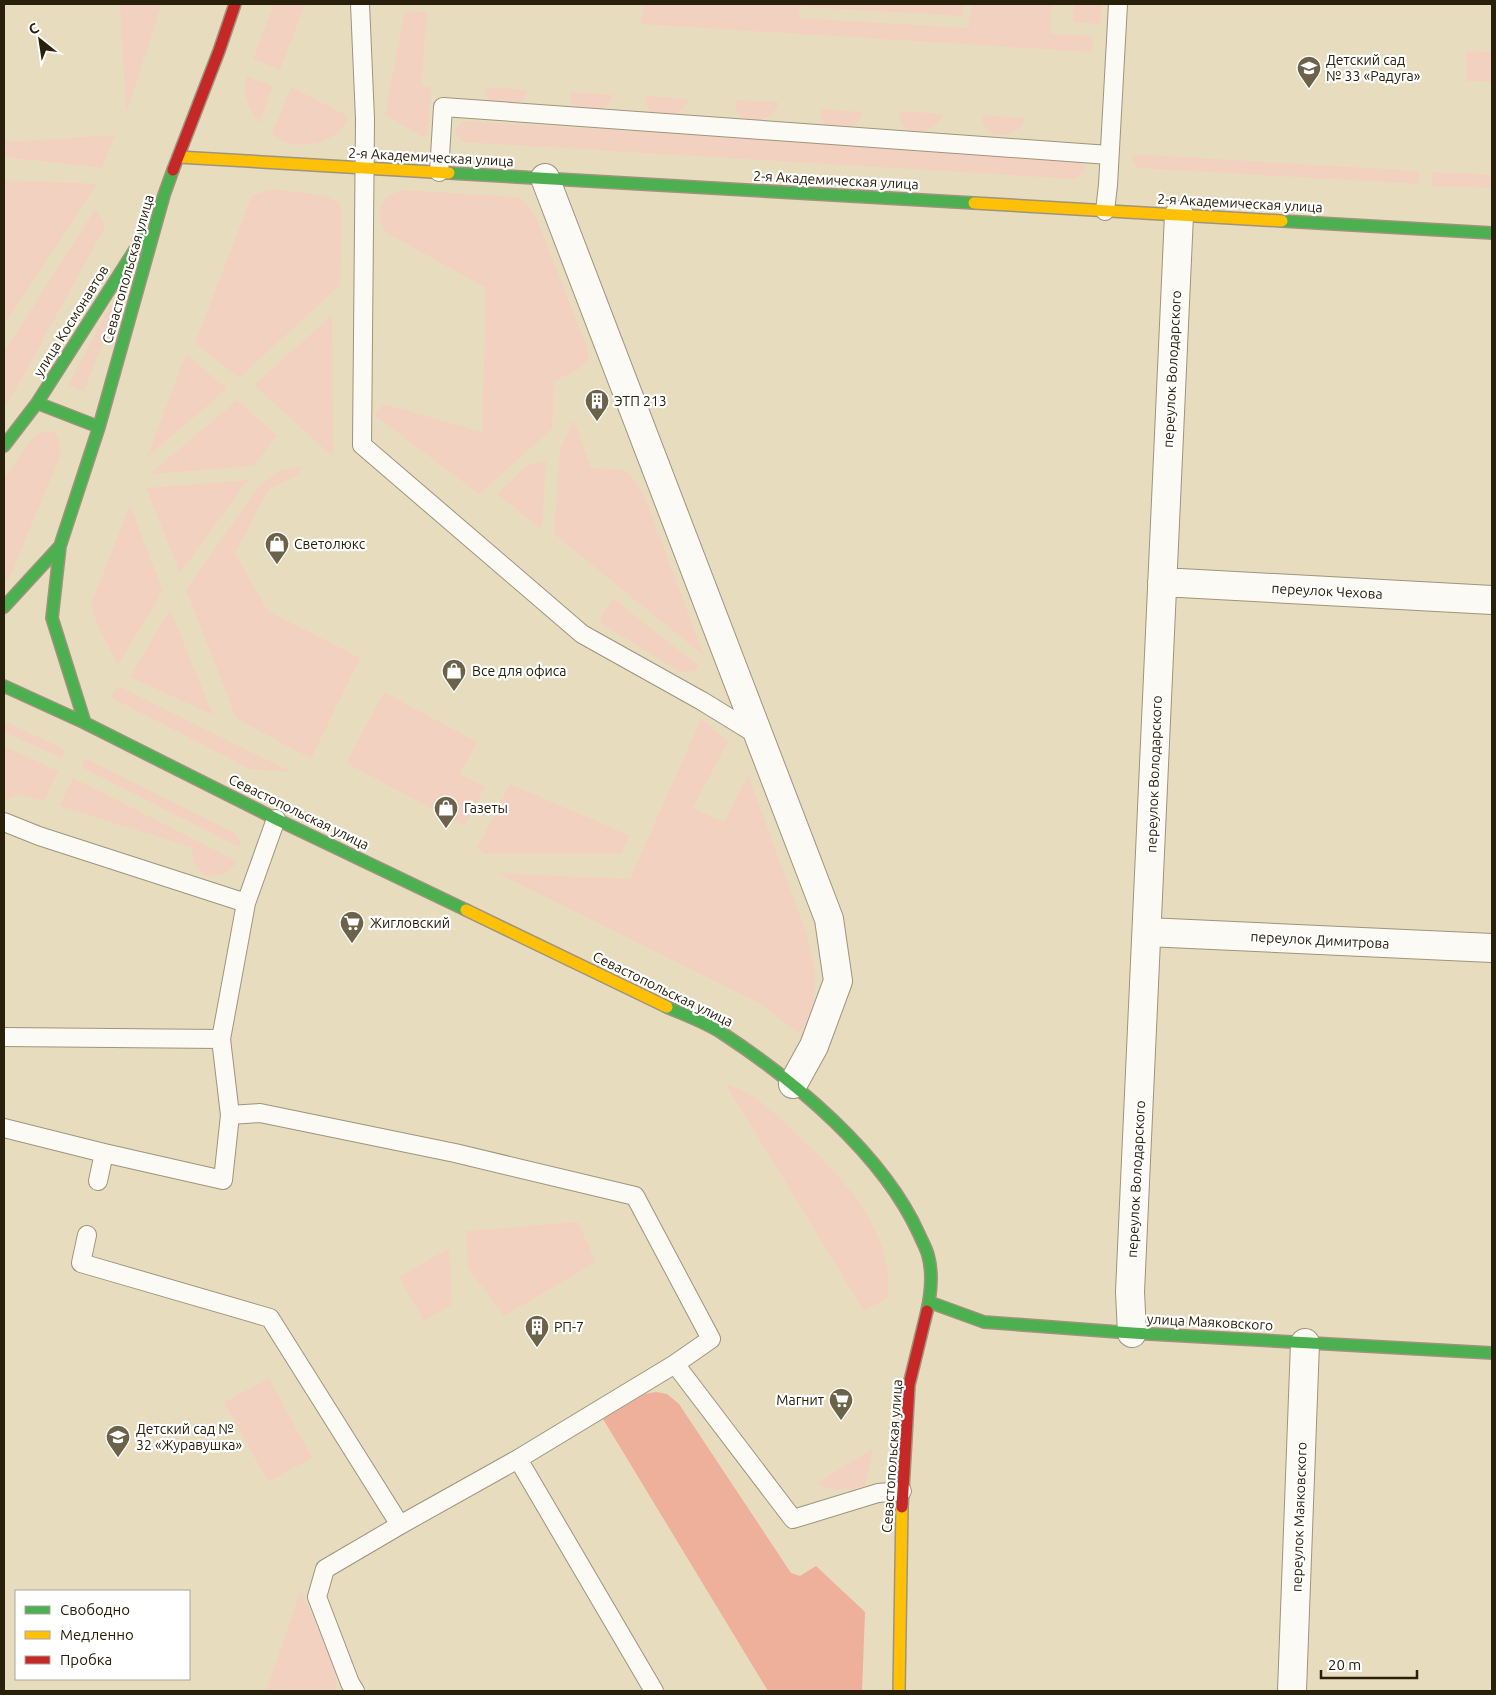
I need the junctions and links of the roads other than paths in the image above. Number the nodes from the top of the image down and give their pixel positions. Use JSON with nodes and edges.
{"nodes":[{"id":1,"x":236,"y":4,"type":"edge"},
{"id":2,"x":360,"y":4,"type":"edge"},
{"id":3,"x":1118,"y":4,"type":"edge"},
{"id":4,"x":1109,"y":155,"type":"junction"},
{"id":5,"x":178,"y":157,"type":"junction"},
{"id":6,"x":364,"y":168,"type":"junction"},
{"id":7,"x":439,"y":172,"type":"junction"},
{"id":8,"x":545,"y":178,"type":"junction"},
{"id":9,"x":160,"y":209,"type":"junction"},
{"id":10,"x":1105,"y":210,"type":"junction"},
{"id":11,"x":1179,"y":215,"type":"junction"},
{"id":12,"x":1492,"y":233,"type":"edge"},
{"id":13,"x":37,"y":403,"type":"junction"},
{"id":14,"x":99,"y":427,"type":"junction"},
{"id":15,"x":4,"y":446,"type":"edge"},
{"id":16,"x":60,"y":546,"type":"junction"},
{"id":17,"x":1162,"y":582,"type":"junction"},
{"id":18,"x":1492,"y":600,"type":"edge"},
{"id":19,"x":4,"y":607,"type":"edge"},
{"id":20,"x":4,"y":686,"type":"edge"},
{"id":21,"x":85,"y":723,"type":"junction"},
{"id":22,"x":759,"y":736,"type":"junction"},
{"id":23,"x":276,"y":819,"type":"junction"},
{"id":24,"x":4,"y":822,"type":"edge"},
{"id":25,"x":246,"y":903,"type":"junction"},
{"id":26,"x":1147,"y":932,"type":"junction"},
{"id":27,"x":1492,"y":948,"type":"edge"},
{"id":28,"x":4,"y":1037,"type":"edge"},
{"id":29,"x":221,"y":1039,"type":"junction"},
{"id":30,"x":793,"y":1084,"type":"junction"},
{"id":31,"x":230,"y":1115,"type":"junction"},
{"id":32,"x":4,"y":1128,"type":"edge"},
{"id":33,"x":104,"y":1153,"type":"junction"},
{"id":34,"x":98,"y":1181,"type":"dead end"},
{"id":35,"x":87,"y":1235,"type":"dead end"},
{"id":36,"x":929,"y":1302,"type":"junction"},
{"id":37,"x":1132,"y":1333,"type":"junction"},
{"id":38,"x":1305,"y":1343,"type":"junction"},
{"id":39,"x":1492,"y":1352,"type":"edge"},
{"id":40,"x":675,"y":1364,"type":"junction"},
{"id":41,"x":518,"y":1460,"type":"junction"},
{"id":42,"x":902,"y":1490,"type":"junction"},
{"id":43,"x":400,"y":1525,"type":"junction"},
{"id":44,"x":355,"y":1691,"type":"edge"},
{"id":45,"x":654,"y":1691,"type":"edge"},
{"id":46,"x":899,"y":1691,"type":"edge"},
{"id":47,"x":1292,"y":1691,"type":"edge"}],
"edges":[{"from":1,"to":5,"type":"main road","name":"Севастопольская улица"},
{"from":2,"to":6,"type":"lane"},
{"from":3,"to":4,"type":"lane"},
{"from":4,"to":7,"type":"lane"},
{"from":4,"to":10,"type":"lane"},
{"from":5,"to":6,"type":"main road","name":"2-я Академическая улица"},
{"from":5,"to":9,"type":"main road","name":"Севастопольская улица"},
{"from":6,"to":7,"type":"main road","name":"2-я Академическая улица"},
{"from":6,"to":22,"type":"lane"},
{"from":7,"to":8,"type":"main road","name":"2-я Академическая улица"},
{"from":8,"to":10,"type":"main road","name":"2-я Академическая улица"},
{"from":8,"to":22,"type":"street"},
{"from":9,"to":13,"type":"main road","name":"улица Космонавтов"},
{"from":9,"to":14,"type":"main road","name":"Севастопольская улица"},
{"from":10,"to":11,"type":"main road","name":"2-я Академическая улица"},
{"from":11,"to":12,"type":"main road","name":"2-я Академическая улица"},
{"from":11,"to":17,"type":"street","name":"переулок Володарского"},
{"from":13,"to":14,"type":"main road"},
{"from":13,"to":15,"type":"main road","name":"улица Космонавтов"},
{"from":14,"to":16,"type":"main road","name":"Севастопольская улица"},
{"from":16,"to":19,"type":"main road","name":"Севастопольская улица"},
{"from":16,"to":21,"type":"main road","name":"Севастопольская улица"},
{"from":17,"to":18,"type":"street","name":"переулок Чехова"},
{"from":17,"to":26,"type":"street","name":"переулок Володарского"},
{"from":20,"to":21,"type":"main road"},
{"from":21,"to":23,"type":"main road","name":"Севастопольская улица"},
{"from":22,"to":30,"type":"street"},
{"from":23,"to":25,"type":"lane"},
{"from":23,"to":30,"type":"main road","name":"Севастопольская улица"},
{"from":24,"to":25,"type":"lane"},
{"from":25,"to":29,"type":"lane"},
{"from":26,"to":27,"type":"street","name":"переулок Димитрова"},
{"from":26,"to":37,"type":"street","name":"переулок Володарского"},
{"from":28,"to":29,"type":"lane"},
{"from":29,"to":31,"type":"lane"},
{"from":30,"to":36,"type":"main road","name":"Севастопольская улица"},
{"from":31,"to":33,"type":"lane"},
{"from":31,"to":40,"type":"lane"},
{"from":32,"to":33,"type":"lane"},
{"from":33,"to":34,"type":"lane"},
{"from":35,"to":43,"type":"lane"},
{"from":36,"to":37,"type":"main road","name":"улица Маяковского"},
{"from":36,"to":42,"type":"main road","name":"Севастопольская улица"},
{"from":37,"to":38,"type":"main road","name":"улица Маяковского"},
{"from":38,"to":39,"type":"main road","name":"улица Маяковского"},
{"from":38,"to":47,"type":"street","name":"переулок Маяковского"},
{"from":40,"to":41,"type":"lane"},
{"from":40,"to":42,"type":"lane"},
{"from":41,"to":43,"type":"lane"},
{"from":41,"to":45,"type":"lane"},
{"from":42,"to":46,"type":"main road","name":"Севастопольская улица"},
{"from":43,"to":44,"type":"lane"}]}
